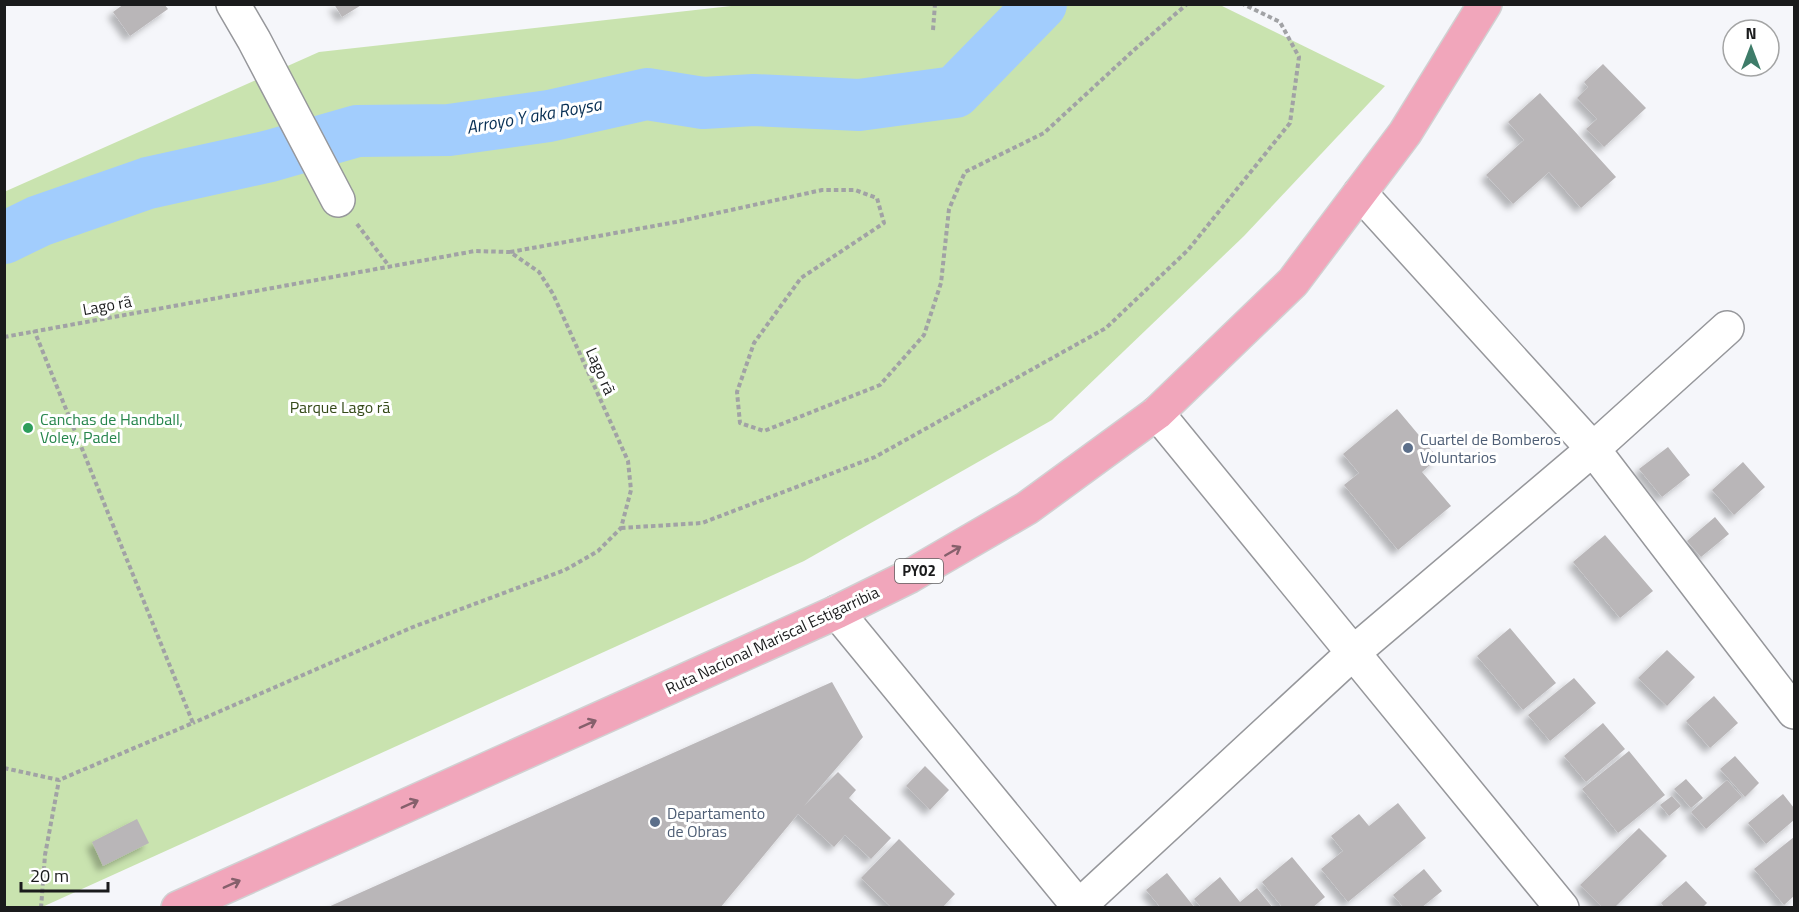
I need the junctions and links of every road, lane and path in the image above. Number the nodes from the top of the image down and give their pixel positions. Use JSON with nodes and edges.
{"nodes":[{"id":1,"x":233,"y":4,"type":"edge"},
{"id":2,"x":935,"y":4,"type":"edge"},
{"id":3,"x":1187,"y":4,"type":"edge"},
{"id":4,"x":1243,"y":4,"type":"edge"},
{"id":5,"x":1485,"y":4,"type":"edge"},
{"id":6,"x":933,"y":30,"type":"dead end"},
{"id":7,"x":1360,"y":193,"type":"junction"},
{"id":8,"x":338,"y":200,"type":"joint"},
{"id":9,"x":510,"y":252,"type":"junction"},
{"id":10,"x":389,"y":266,"type":"junction"},
{"id":11,"x":1726,"y":328,"type":"dead end"},
{"id":12,"x":34,"y":330,"type":"junction"},
{"id":13,"x":4,"y":337,"type":"edge"},
{"id":14,"x":1157,"y":413,"type":"junction"},
{"id":15,"x":1593,"y":449,"type":"junction"},
{"id":16,"x":621,"y":528,"type":"junction"},
{"id":17,"x":837,"y":612,"type":"junction"},
{"id":18,"x":1354,"y":652,"type":"junction"},
{"id":19,"x":1794,"y":712,"type":"edge"},
{"id":20,"x":193,"y":723,"type":"junction"},
{"id":21,"x":4,"y":768,"type":"edge"},
{"id":22,"x":59,"y":780,"type":"junction"},
{"id":23,"x":1079,"y":907,"type":"edge"},
{"id":24,"x":41,"y":908,"type":"edge"},
{"id":25,"x":178,"y":908,"type":"edge"},
{"id":26,"x":1562,"y":908,"type":"edge"}],
"edges":[{"from":1,"to":8,"type":"street"},
{"from":2,"to":6,"type":"path"},
{"from":3,"to":9,"type":"path"},
{"from":4,"to":16,"type":"path"},
{"from":5,"to":7,"type":"main road","name":"Ruta Nacional Mariscal Estigarribia","number":"PY02"},
{"from":7,"to":14,"type":"main road","name":"Ruta Nacional Mariscal Estigarribia","number":"PY02"},
{"from":7,"to":15,"type":"street"},
{"from":8,"to":10,"type":"path"},
{"from":9,"to":10,"type":"path","name":"Lago rã"},
{"from":9,"to":16,"type":"path","name":"Lago rã"},
{"from":10,"to":12,"type":"path","name":"Lago rã"},
{"from":11,"to":15,"type":"street"},
{"from":12,"to":13,"type":"path","name":"Lago rã"},
{"from":12,"to":20,"type":"path"},
{"from":17,"to":14,"type":"main road","name":"Ruta Nacional Mariscal Estigarribia","number":"PY02","one_way":true},
{"from":14,"to":18,"type":"street"},
{"from":15,"to":18,"type":"street"},
{"from":15,"to":19,"type":"street"},
{"from":16,"to":20,"type":"path"},
{"from":17,"to":23,"type":"street"},
{"from":25,"to":17,"type":"main road","name":"Ruta Nacional Mariscal Estigarribia","number":"PY02","one_way":true},
{"from":18,"to":23,"type":"street"},
{"from":18,"to":26,"type":"street"},
{"from":20,"to":22,"type":"path"},
{"from":21,"to":22,"type":"path"},
{"from":22,"to":24,"type":"path"}]}
